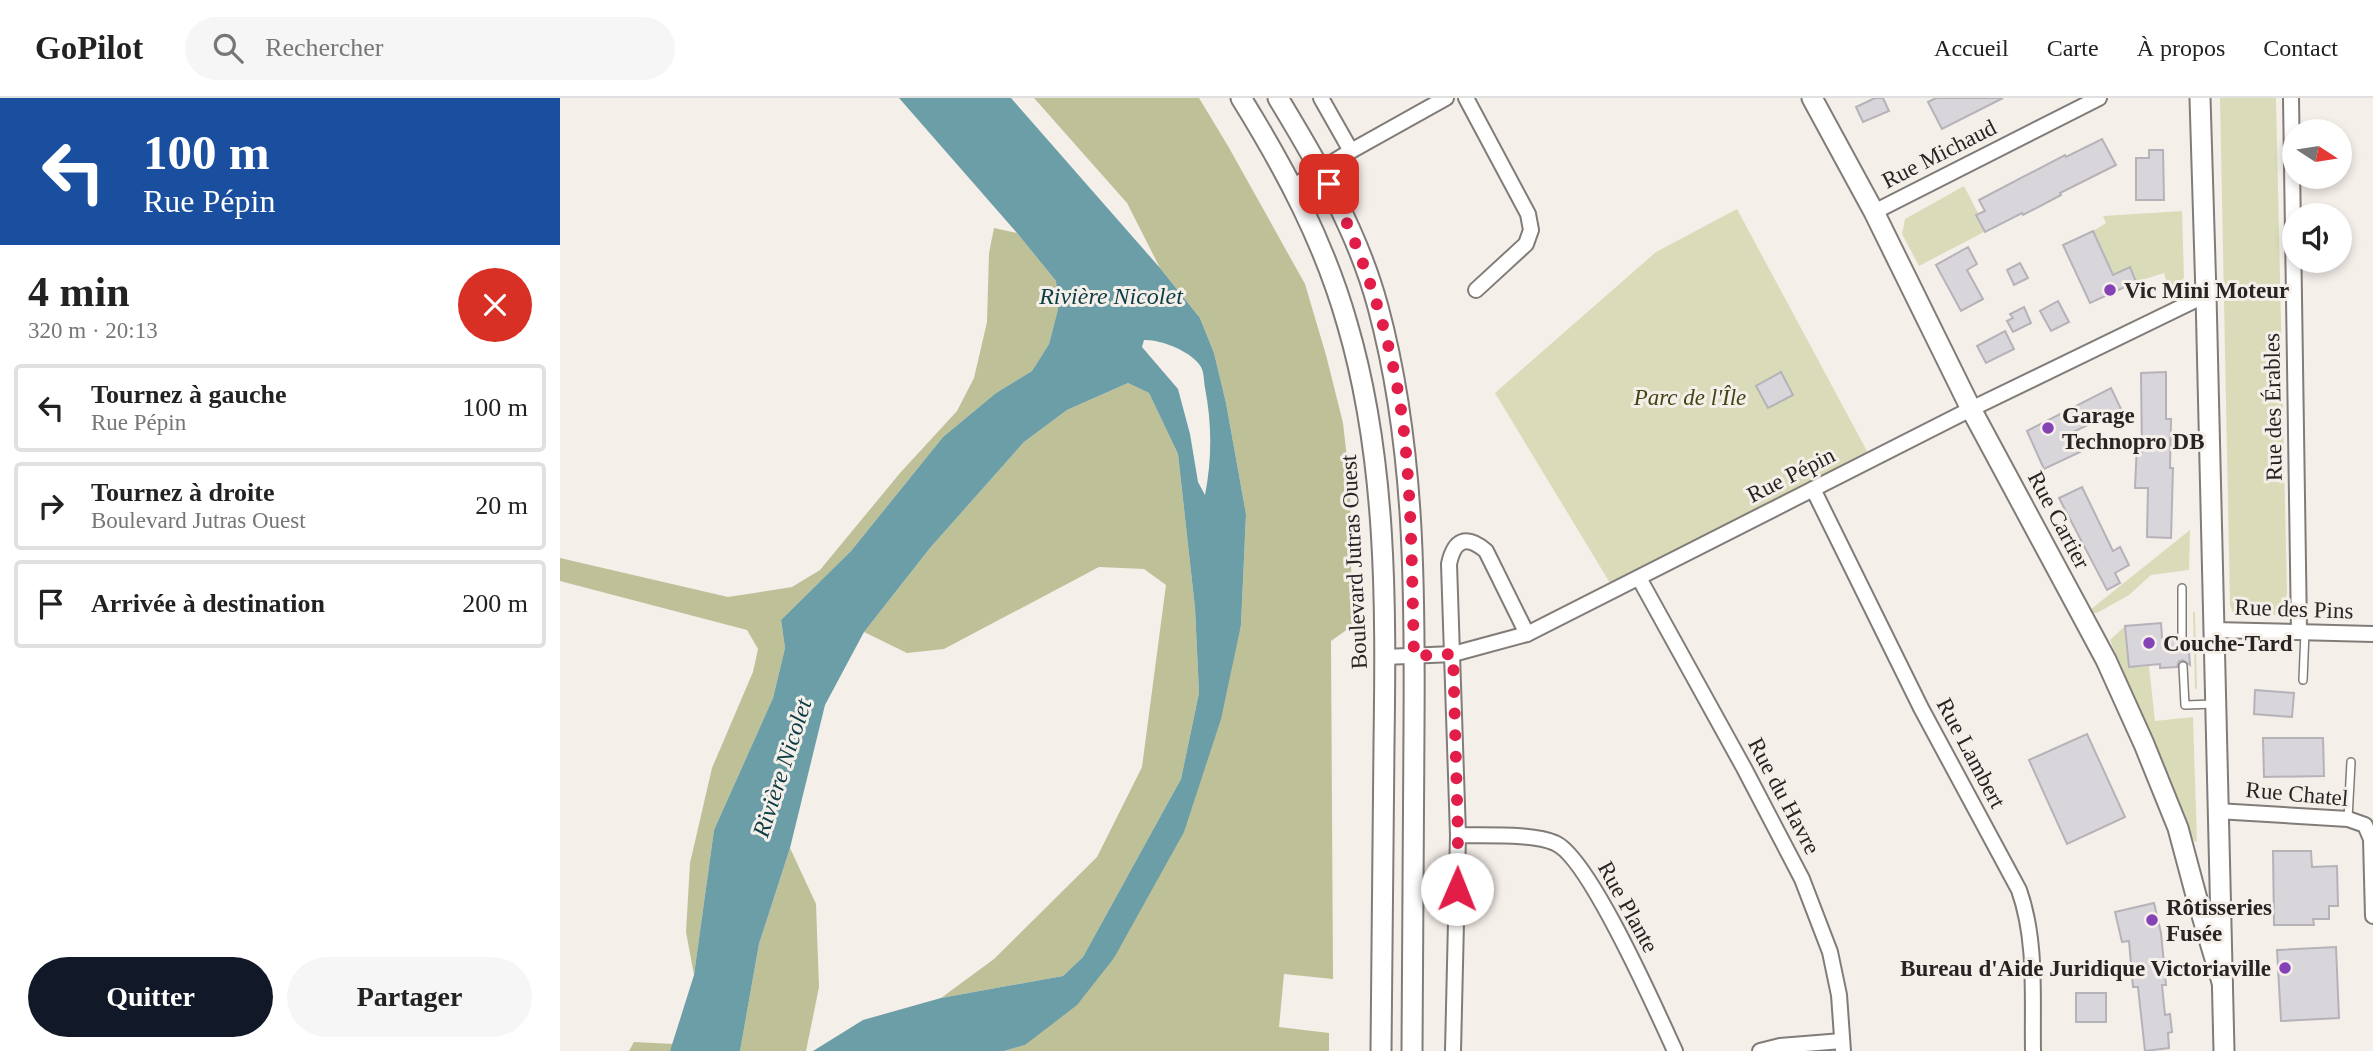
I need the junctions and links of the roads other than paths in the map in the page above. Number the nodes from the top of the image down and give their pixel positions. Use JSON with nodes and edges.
{"nodes":[{"id":1,"x":1241,"y":98,"type":"edge"},
{"id":2,"x":1278,"y":98,"type":"edge"},
{"id":3,"x":1321,"y":98,"type":"edge"},
{"id":4,"x":1446,"y":98,"type":"edge"},
{"id":5,"x":1466,"y":98,"type":"edge"},
{"id":6,"x":1812,"y":98,"type":"edge"},
{"id":7,"x":2099,"y":98,"type":"edge"},
{"id":8,"x":2200,"y":98,"type":"edge"},
{"id":9,"x":2291,"y":98,"type":"edge"},
{"id":10,"x":1352,"y":150,"type":"junction"},
{"id":11,"x":1321,"y":169,"type":"junction"},
{"id":12,"x":1294,"y":187,"type":"junction"},
{"id":13,"x":1874,"y":212,"type":"junction"},
{"id":14,"x":1476,"y":290,"type":"dead end"},
{"id":15,"x":2206,"y":295,"type":"junction"},
{"id":16,"x":1971,"y":409,"type":"junction"},
{"id":17,"x":1813,"y":489,"type":"junction"},
{"id":18,"x":1639,"y":578,"type":"junction"},
{"id":19,"x":2182,"y":588,"type":"dead end"},
{"id":20,"x":2214,"y":630,"type":"junction"},
{"id":21,"x":2302,"y":631,"type":"junction"},
{"id":22,"x":1527,"y":634,"type":"junction"},
{"id":23,"x":2373,"y":634,"type":"edge"},
{"id":24,"x":2182,"y":637,"type":"dead end"},
{"id":25,"x":1453,"y":654,"type":"junction"},
{"id":26,"x":1414,"y":656,"type":"junction"},
{"id":27,"x":1385,"y":657,"type":"junction"},
{"id":28,"x":2183,"y":666,"type":"dead end"},
{"id":29,"x":2303,"y":680,"type":"dead end"},
{"id":30,"x":2216,"y":704,"type":"junction"},
{"id":31,"x":2351,"y":762,"type":"dead end"},
{"id":32,"x":2217,"y":811,"type":"junction"},
{"id":33,"x":2348,"y":819,"type":"junction"},
{"id":34,"x":1458,"y":835,"type":"junction"},
{"id":35,"x":2373,"y":916,"type":"edge"},
{"id":36,"x":2222,"y":982,"type":"junction"},
{"id":37,"x":1843,"y":1046,"type":"edge"},
{"id":38,"x":1381,"y":1051,"type":"edge"},
{"id":39,"x":1412,"y":1051,"type":"edge"},
{"id":40,"x":1453,"y":1051,"type":"edge"},
{"id":41,"x":1675,"y":1051,"type":"edge"},
{"id":42,"x":1760,"y":1051,"type":"edge"},
{"id":43,"x":2033,"y":1051,"type":"edge"},
{"id":44,"x":2224,"y":1051,"type":"edge"}],
"edges":[{"from":1,"to":12,"type":"main road","name":"Boulevard Jutras Ouest"},
{"from":2,"to":11,"type":"main road"},
{"from":3,"to":10,"type":"street"},
{"from":4,"to":10,"type":"street"},
{"from":5,"to":14,"type":"street"},
{"from":6,"to":13,"type":"main road","name":"Rue Cartier"},
{"from":7,"to":13,"type":"street","name":"Rue Michaud"},
{"from":8,"to":15,"type":"main road"},
{"from":9,"to":21,"type":"street","name":"Rue des Érables"},
{"from":10,"to":11,"type":"street"},
{"from":11,"to":12,"type":"street"},
{"from":11,"to":26,"type":"main road"},
{"from":12,"to":27,"type":"main road","name":"Boulevard Jutras Ouest"},
{"from":13,"to":16,"type":"main road","name":"Rue Cartier"},
{"from":15,"to":16,"type":"street","name":"Rue Pépin"},
{"from":15,"to":20,"type":"main road"},
{"from":16,"to":17,"type":"street","name":"Rue Pépin"},
{"from":16,"to":36,"type":"main road","name":"Rue Cartier"},
{"from":17,"to":18,"type":"street","name":"Rue Pépin"},
{"from":17,"to":43,"type":"street","name":"Rue Lambert"},
{"from":18,"to":22,"type":"street","name":"Rue Pépin"},
{"from":18,"to":37,"type":"street","name":"Rue du Havre"},
{"from":19,"to":24,"type":"lane"},
{"from":20,"to":21,"type":"street","name":"Rue des Pins"},
{"from":20,"to":30,"type":"main road"},
{"from":21,"to":23,"type":"street","name":"Rue des Pins"},
{"from":21,"to":29,"type":"lane"},
{"from":22,"to":25,"type":"street","name":"Rue Pépin"},
{"from":22,"to":25,"type":"street"},
{"from":25,"to":26,"type":"street","name":"Rue Pépin"},
{"from":25,"to":34,"type":"street"},
{"from":26,"to":27,"type":"street","name":"Rue Pépin"},
{"from":26,"to":39,"type":"main road"},
{"from":27,"to":38,"type":"main road","name":"Boulevard Jutras Ouest"},
{"from":28,"to":30,"type":"lane"},
{"from":30,"to":32,"type":"main road"},
{"from":31,"to":33,"type":"lane"},
{"from":32,"to":33,"type":"street","name":"Rue Chatel"},
{"from":32,"to":36,"type":"main road"},
{"from":33,"to":35,"type":"street","name":"Rue Chatel"},
{"from":34,"to":40,"type":"street"},
{"from":34,"to":41,"type":"street","name":"Rue Plante"},
{"from":36,"to":44,"type":"main road"},
{"from":37,"to":42,"type":"street"}]}
